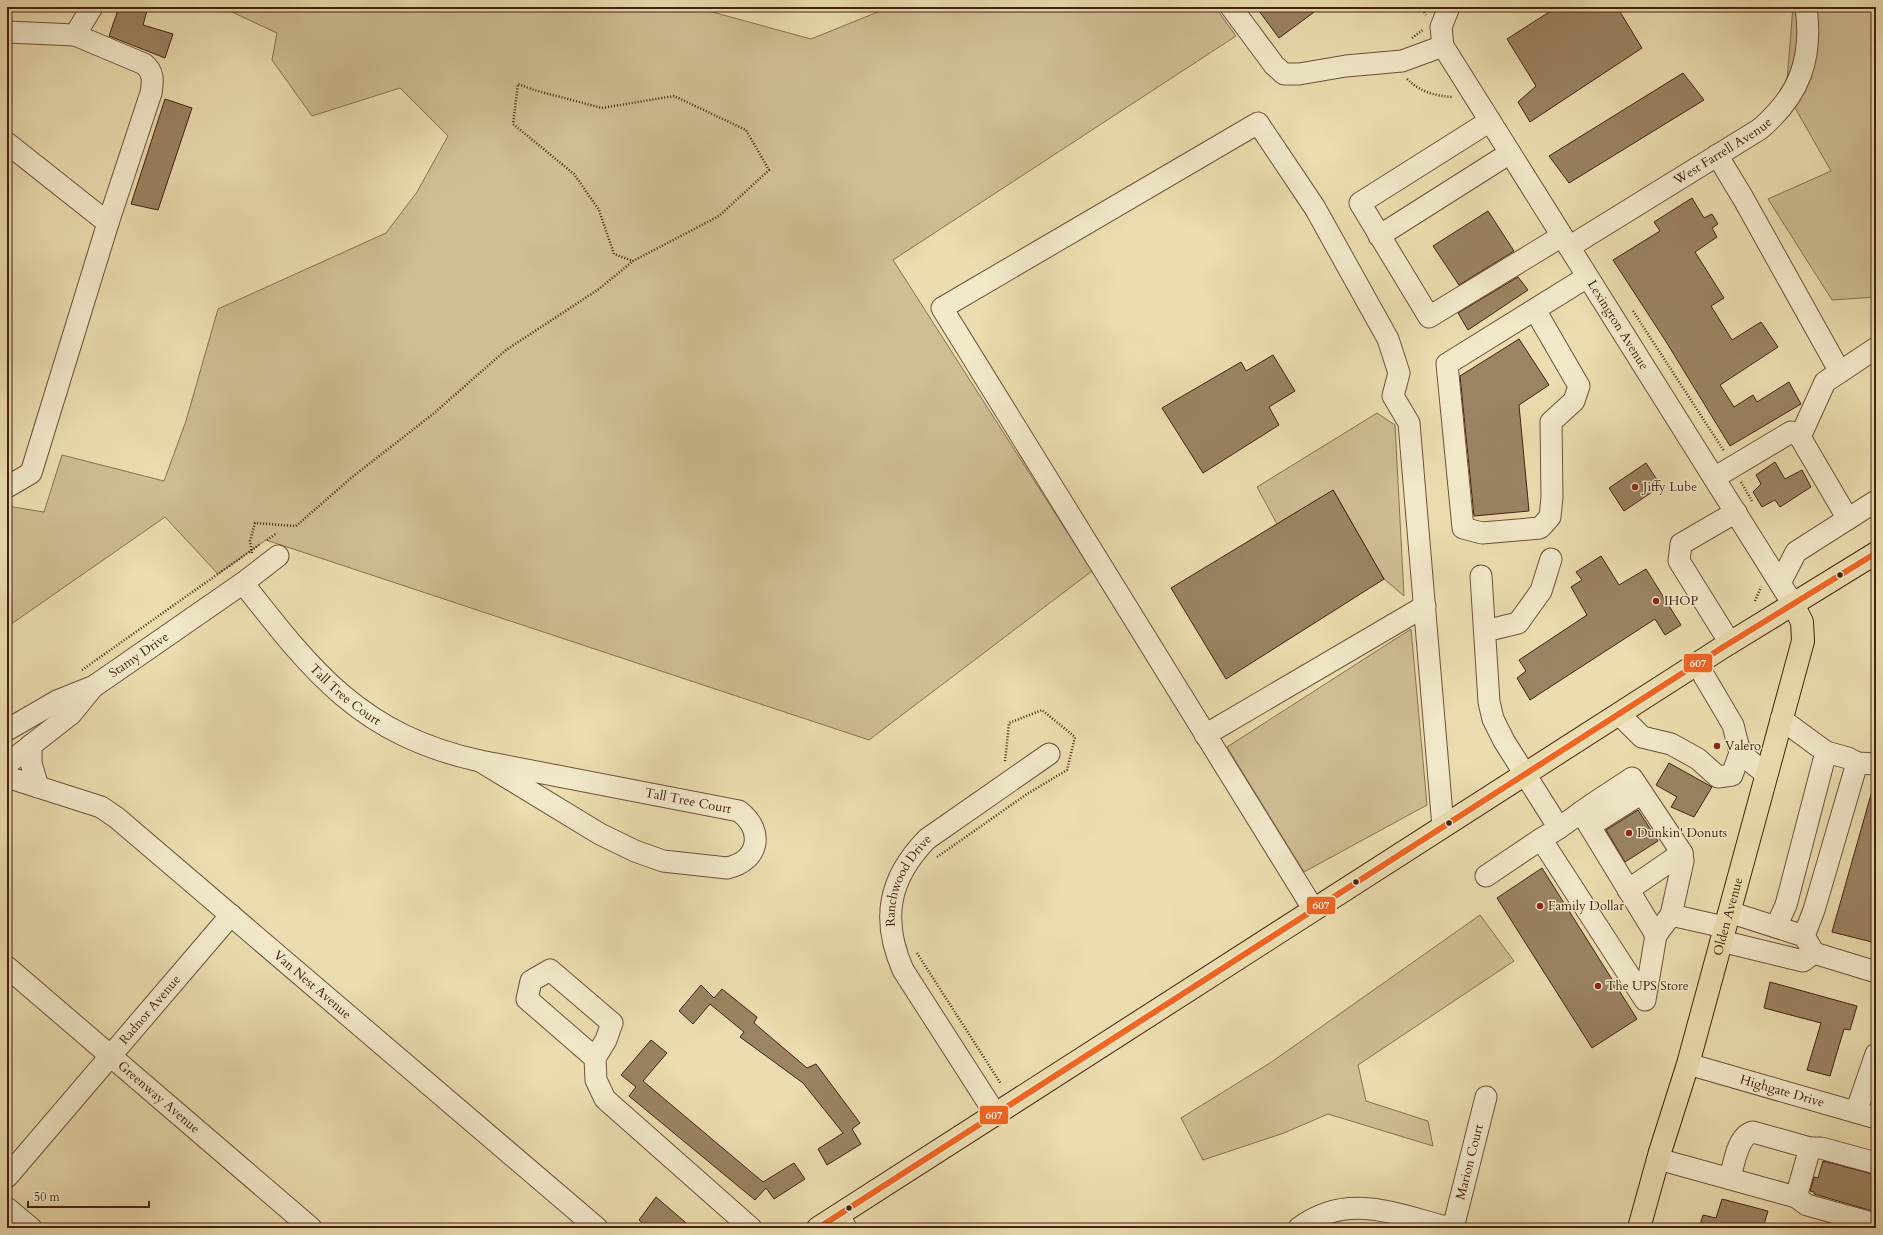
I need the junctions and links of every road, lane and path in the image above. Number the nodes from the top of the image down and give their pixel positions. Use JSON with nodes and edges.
{"nodes":[{"id":1,"x":92,"y":7,"type":"edge"},
{"id":2,"x":1231,"y":7,"type":"edge"},
{"id":3,"x":1449,"y":7,"type":"edge"},
{"id":4,"x":1806,"y":7,"type":"edge"},
{"id":5,"x":7,"y":32,"type":"edge"},
{"id":6,"x":75,"y":35,"type":"junction"},
{"id":7,"x":1443,"y":46,"type":"junction"},
{"id":8,"x":1490,"y":121,"type":"junction"},
{"id":9,"x":7,"y":143,"type":"edge"},
{"id":10,"x":1510,"y":153,"type":"junction"},
{"id":11,"x":1717,"y":156,"type":"junction"},
{"id":12,"x":108,"y":223,"type":"junction"},
{"id":13,"x":1379,"y":236,"type":"junction"},
{"id":14,"x":1566,"y":242,"type":"junction"},
{"id":15,"x":633,"y":261,"type":"junction"},
{"id":16,"x":1587,"y":277,"type":"junction"},
{"id":17,"x":1630,"y":307,"type":"dead end"},
{"id":18,"x":1535,"y":310,"type":"junction"},
{"id":19,"x":1876,"y":348,"type":"edge"},
{"id":20,"x":1840,"y":372,"type":"junction"},
{"id":21,"x":1800,"y":437,"type":"junction"},
{"id":22,"x":1732,"y":466,"type":"junction"},
{"id":23,"x":1714,"y":478,"type":"junction"},
{"id":24,"x":7,"y":487,"type":"edge"},
{"id":25,"x":1876,"y":501,"type":"edge"},
{"id":26,"x":1746,"y":510,"type":"junction"},
{"id":27,"x":1848,"y":519,"type":"junction"},
{"id":28,"x":277,"y":533,"type":"dead end"},
{"id":29,"x":1876,"y":553,"type":"edge"},
{"id":30,"x":278,"y":556,"type":"dead end"},
{"id":31,"x":1551,"y":560,"type":"dead end"},
{"id":32,"x":1481,"y":576,"type":"dead end"},
{"id":33,"x":250,"y":578,"type":"junction"},
{"id":34,"x":1780,"y":583,"type":"junction"},
{"id":35,"x":1793,"y":604,"type":"junction"},
{"id":36,"x":1425,"y":606,"type":"junction"},
{"id":37,"x":1485,"y":631,"type":"junction"},
{"id":38,"x":1730,"y":643,"type":"junction"},
{"id":39,"x":1697,"y":664,"type":"junction"},
{"id":40,"x":77,"y":673,"type":"dead end"},
{"id":41,"x":93,"y":687,"type":"junction"},
{"id":42,"x":1619,"y":714,"type":"junction"},
{"id":43,"x":1781,"y":719,"type":"junction"},
{"id":44,"x":7,"y":730,"type":"edge"},
{"id":45,"x":1205,"y":734,"type":"junction"},
{"id":46,"x":31,"y":745,"type":"junction"},
{"id":47,"x":1826,"y":752,"type":"junction"},
{"id":48,"x":1049,"y":754,"type":"dead end"},
{"id":49,"x":1740,"y":754,"type":"junction"},
{"id":50,"x":480,"y":761,"type":"junction"},
{"id":51,"x":1866,"y":763,"type":"edge"},
{"id":52,"x":7,"y":764,"type":"edge"},
{"id":53,"x":1003,"y":768,"type":"dead end"},
{"id":54,"x":1526,"y":774,"type":"junction"},
{"id":55,"x":1766,"y":774,"type":"junction"},
{"id":56,"x":7,"y":777,"type":"edge"},
{"id":57,"x":38,"y":787,"type":"junction"},
{"id":58,"x":1585,"y":819,"type":"junction"},
{"id":59,"x":1443,"y":827,"type":"junction"},
{"id":60,"x":1559,"y":828,"type":"junction"},
{"id":61,"x":1541,"y":839,"type":"junction"},
{"id":62,"x":1682,"y":853,"type":"junction"},
{"id":63,"x":937,"y":857,"type":"dead end"},
{"id":64,"x":1486,"y":876,"type":"dead end"},
{"id":65,"x":1628,"y":890,"type":"junction"},
{"id":66,"x":1314,"y":910,"type":"junction"},
{"id":67,"x":231,"y":915,"type":"junction"},
{"id":68,"x":1671,"y":915,"type":"junction"},
{"id":69,"x":1724,"y":927,"type":"junction"},
{"id":70,"x":1776,"y":927,"type":"junction"},
{"id":71,"x":1656,"y":935,"type":"junction"},
{"id":72,"x":914,"y":948,"type":"dead end"},
{"id":73,"x":1807,"y":950,"type":"junction"},
{"id":74,"x":7,"y":967,"type":"edge"},
{"id":75,"x":1876,"y":972,"type":"edge"},
{"id":76,"x":1876,"y":1054,"type":"edge"},
{"id":77,"x":111,"y":1056,"type":"junction"},
{"id":78,"x":595,"y":1058,"type":"dead end"},
{"id":79,"x":1688,"y":1064,"type":"junction"},
{"id":80,"x":1001,"y":1084,"type":"dead end"},
{"id":81,"x":1486,"y":1097,"type":"dead end"},
{"id":82,"x":1856,"y":1112,"type":"junction"},
{"id":83,"x":996,"y":1115,"type":"junction"},
{"id":84,"x":1876,"y":1118,"type":"edge"},
{"id":85,"x":1810,"y":1148,"type":"junction"},
{"id":86,"x":1658,"y":1159,"type":"junction"},
{"id":87,"x":1876,"y":1162,"type":"edge"},
{"id":88,"x":7,"y":1177,"type":"edge"},
{"id":89,"x":1730,"y":1178,"type":"junction"},
{"id":90,"x":1796,"y":1197,"type":"junction"},
{"id":91,"x":7,"y":1208,"type":"edge"},
{"id":92,"x":842,"y":1222,"type":"edge"},
{"id":93,"x":1876,"y":1224,"type":"edge"},
{"id":94,"x":31,"y":1228,"type":"edge"},
{"id":95,"x":311,"y":1228,"type":"edge"},
{"id":96,"x":597,"y":1228,"type":"edge"},
{"id":97,"x":751,"y":1228,"type":"edge"},
{"id":98,"x":818,"y":1228,"type":"edge"},
{"id":99,"x":1299,"y":1228,"type":"edge"},
{"id":100,"x":1451,"y":1228,"type":"edge"},
{"id":101,"x":1639,"y":1228,"type":"edge"}],
"edges":[{"from":1,"to":6,"type":"street"},
{"from":2,"to":7,"type":"street"},
{"from":3,"to":7,"type":"street"},
{"from":4,"to":11,"type":"street","name":"West Farrell Avenue"},
{"from":5,"to":6,"type":"street"},
{"from":6,"to":12,"type":"street"},
{"from":7,"to":8,"type":"street","name":"Lexington Avenue"},
{"from":8,"to":10,"type":"street","name":"Lexington Avenue"},
{"from":8,"to":13,"type":"street"},
{"from":9,"to":12,"type":"street"},
{"from":10,"to":13,"type":"street"},
{"from":10,"to":14,"type":"street","name":"Lexington Avenue"},
{"from":11,"to":14,"type":"street","name":"West Farrell Avenue"},
{"from":11,"to":20,"type":"street"},
{"from":12,"to":24,"type":"street"},
{"from":13,"to":14,"type":"street","name":"West Farrell Avenue"},
{"from":14,"to":16,"type":"street","name":"Lexington Avenue"},
{"from":15,"to":15,"type":"path"},
{"from":15,"to":33,"type":"path"},
{"from":16,"to":18,"type":"street"},
{"from":16,"to":23,"type":"street","name":"Lexington Avenue"},
{"from":17,"to":22,"type":"path"},
{"from":18,"to":18,"type":"street"},
{"from":19,"to":20,"type":"street"},
{"from":20,"to":21,"type":"street"},
{"from":21,"to":22,"type":"street"},
{"from":21,"to":27,"type":"street"},
{"from":22,"to":23,"type":"street"},
{"from":22,"to":26,"type":"path"},
{"from":23,"to":26,"type":"street","name":"Lexington Avenue"},
{"from":25,"to":27,"type":"street"},
{"from":26,"to":34,"type":"street","name":"Lexington Avenue"},
{"from":26,"to":38,"type":"street"},
{"from":27,"to":34,"type":"street"},
{"from":28,"to":40,"type":"path"},
{"from":29,"to":35,"type":"main road"},
{"from":30,"to":33,"type":"street","name":"Stamy Drive"},
{"from":31,"to":37,"type":"street"},
{"from":32,"to":37,"type":"street"},
{"from":33,"to":41,"type":"street","name":"Stamy Drive"},
{"from":33,"to":50,"type":"street","name":"Tall Tree Court"},
{"from":34,"to":35,"type":"street","name":"Lexington Avenue"},
{"from":35,"to":38,"type":"main road"},
{"from":35,"to":43,"type":"main road","name":"Olden Avenue"},
{"from":36,"to":45,"type":"street"},
{"from":36,"to":45,"type":"street"},
{"from":36,"to":59,"type":"street"},
{"from":37,"to":54,"type":"street"},
{"from":38,"to":39,"type":"main road"},
{"from":39,"to":42,"type":"main road"},
{"from":39,"to":49,"type":"street"},
{"from":41,"to":44,"type":"street"},
{"from":41,"to":46,"type":"street","name":"Stamy Drive"},
{"from":42,"to":49,"type":"street"},
{"from":42,"to":54,"type":"main road"},
{"from":43,"to":47,"type":"street"},
{"from":43,"to":55,"type":"main road","name":"Olden Avenue"},
{"from":45,"to":66,"type":"street"},
{"from":46,"to":52,"type":"street","name":"Stamy Drive"},
{"from":46,"to":57,"type":"street"},
{"from":47,"to":51,"type":"street"},
{"from":47,"to":70,"type":"street"},
{"from":48,"to":83,"type":"street","name":"Ranchwood Drive"},
{"from":49,"to":55,"type":"street"},
{"from":50,"to":50,"type":"street","name":"Tall Tree Court"},
{"from":51,"to":73,"type":"street"},
{"from":53,"to":63,"type":"path"},
{"from":54,"to":59,"type":"main road"},
{"from":54,"to":60,"type":"street"},
{"from":55,"to":69,"type":"main road","name":"Olden Avenue"},
{"from":56,"to":57,"type":"street","name":"Van Nest Avenue"},
{"from":57,"to":67,"type":"street","name":"Van Nest Avenue"},
{"from":58,"to":60,"type":"street"},
{"from":58,"to":62,"type":"street"},
{"from":58,"to":65,"type":"street"},
{"from":59,"to":66,"type":"main road"},
{"from":60,"to":61,"type":"street"},
{"from":61,"to":64,"type":"street"},
{"from":61,"to":71,"type":"street"},
{"from":62,"to":65,"type":"street"},
{"from":62,"to":68,"type":"street"},
{"from":65,"to":71,"type":"street"},
{"from":66,"to":83,"type":"main road"},
{"from":67,"to":77,"type":"street","name":"Radnor Avenue"},
{"from":67,"to":96,"type":"street","name":"Van Nest Avenue"},
{"from":68,"to":69,"type":"street"},
{"from":68,"to":71,"type":"street"},
{"from":69,"to":70,"type":"street"},
{"from":69,"to":73,"type":"street"},
{"from":69,"to":79,"type":"main road","name":"Olden Avenue"},
{"from":70,"to":73,"type":"street"},
{"from":72,"to":80,"type":"path"},
{"from":73,"to":75,"type":"street"},
{"from":74,"to":77,"type":"street","name":"Greenway Avenue"},
{"from":76,"to":82,"type":"street"},
{"from":77,"to":88,"type":"street","name":"Radnor Avenue"},
{"from":77,"to":95,"type":"street","name":"Greenway Avenue"},
{"from":78,"to":97,"type":"street"},
{"from":79,"to":82,"type":"street","name":"Highgate Drive"},
{"from":79,"to":86,"type":"main road","name":"Olden Avenue"},
{"from":81,"to":100,"type":"street","name":"Marion Court"},
{"from":82,"to":84,"type":"street","name":"Highgate Drive"},
{"from":83,"to":92,"type":"main road"},
{"from":85,"to":87,"type":"street"},
{"from":85,"to":89,"type":"street"},
{"from":85,"to":90,"type":"street"},
{"from":86,"to":89,"type":"street"},
{"from":86,"to":101,"type":"main road","name":"Olden Avenue"},
{"from":89,"to":90,"type":"street"},
{"from":90,"to":93,"type":"street"},
{"from":91,"to":94,"type":"street"},
{"from":92,"to":98,"type":"main road"},
{"from":99,"to":100,"type":"street"}]}
